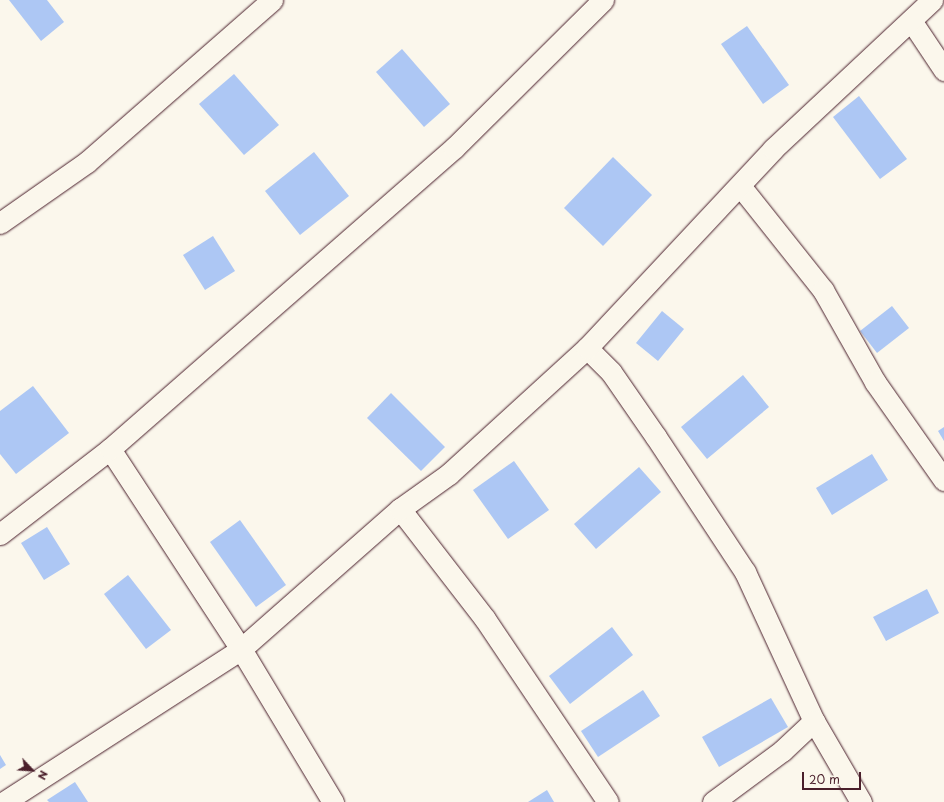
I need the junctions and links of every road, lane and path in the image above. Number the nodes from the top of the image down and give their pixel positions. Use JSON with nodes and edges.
{"nodes":[{"id":1,"x":272,"y":0,"type":"edge"},
{"id":2,"x":603,"y":0,"type":"edge"},
{"id":3,"x":932,"y":0,"type":"edge"},
{"id":4,"x":912,"y":22,"type":"junction"},
{"id":5,"x":944,"y":70,"type":"edge"},
{"id":6,"x":741,"y":186,"type":"junction"},
{"id":7,"x":0,"y":223,"type":"edge"},
{"id":8,"x":587,"y":348,"type":"junction"},
{"id":9,"x":110,"y":449,"type":"junction"},
{"id":10,"x":944,"y":480,"type":"edge"},
{"id":11,"x":400,"y":509,"type":"junction"},
{"id":12,"x":0,"y":534,"type":"edge"},
{"id":13,"x":241,"y":649,"type":"junction"},
{"id":14,"x":814,"y":720,"type":"junction"},
{"id":15,"x":4,"y":802,"type":"edge"},
{"id":16,"x":333,"y":802,"type":"edge"},
{"id":17,"x":608,"y":802,"type":"edge"},
{"id":18,"x":713,"y":802,"type":"edge"},
{"id":19,"x":861,"y":802,"type":"edge"}],
"edges":[{"from":1,"to":7,"type":"street"},
{"from":2,"to":9,"type":"street"},
{"from":3,"to":4,"type":"street"},
{"from":4,"to":5,"type":"street"},
{"from":4,"to":6,"type":"street"},
{"from":6,"to":8,"type":"street"},
{"from":6,"to":10,"type":"street"},
{"from":8,"to":11,"type":"street"},
{"from":8,"to":14,"type":"street"},
{"from":9,"to":12,"type":"street"},
{"from":9,"to":13,"type":"street"},
{"from":11,"to":13,"type":"street"},
{"from":11,"to":17,"type":"street"},
{"from":13,"to":15,"type":"street"},
{"from":13,"to":16,"type":"street"},
{"from":14,"to":18,"type":"street"},
{"from":14,"to":19,"type":"street"}]}
